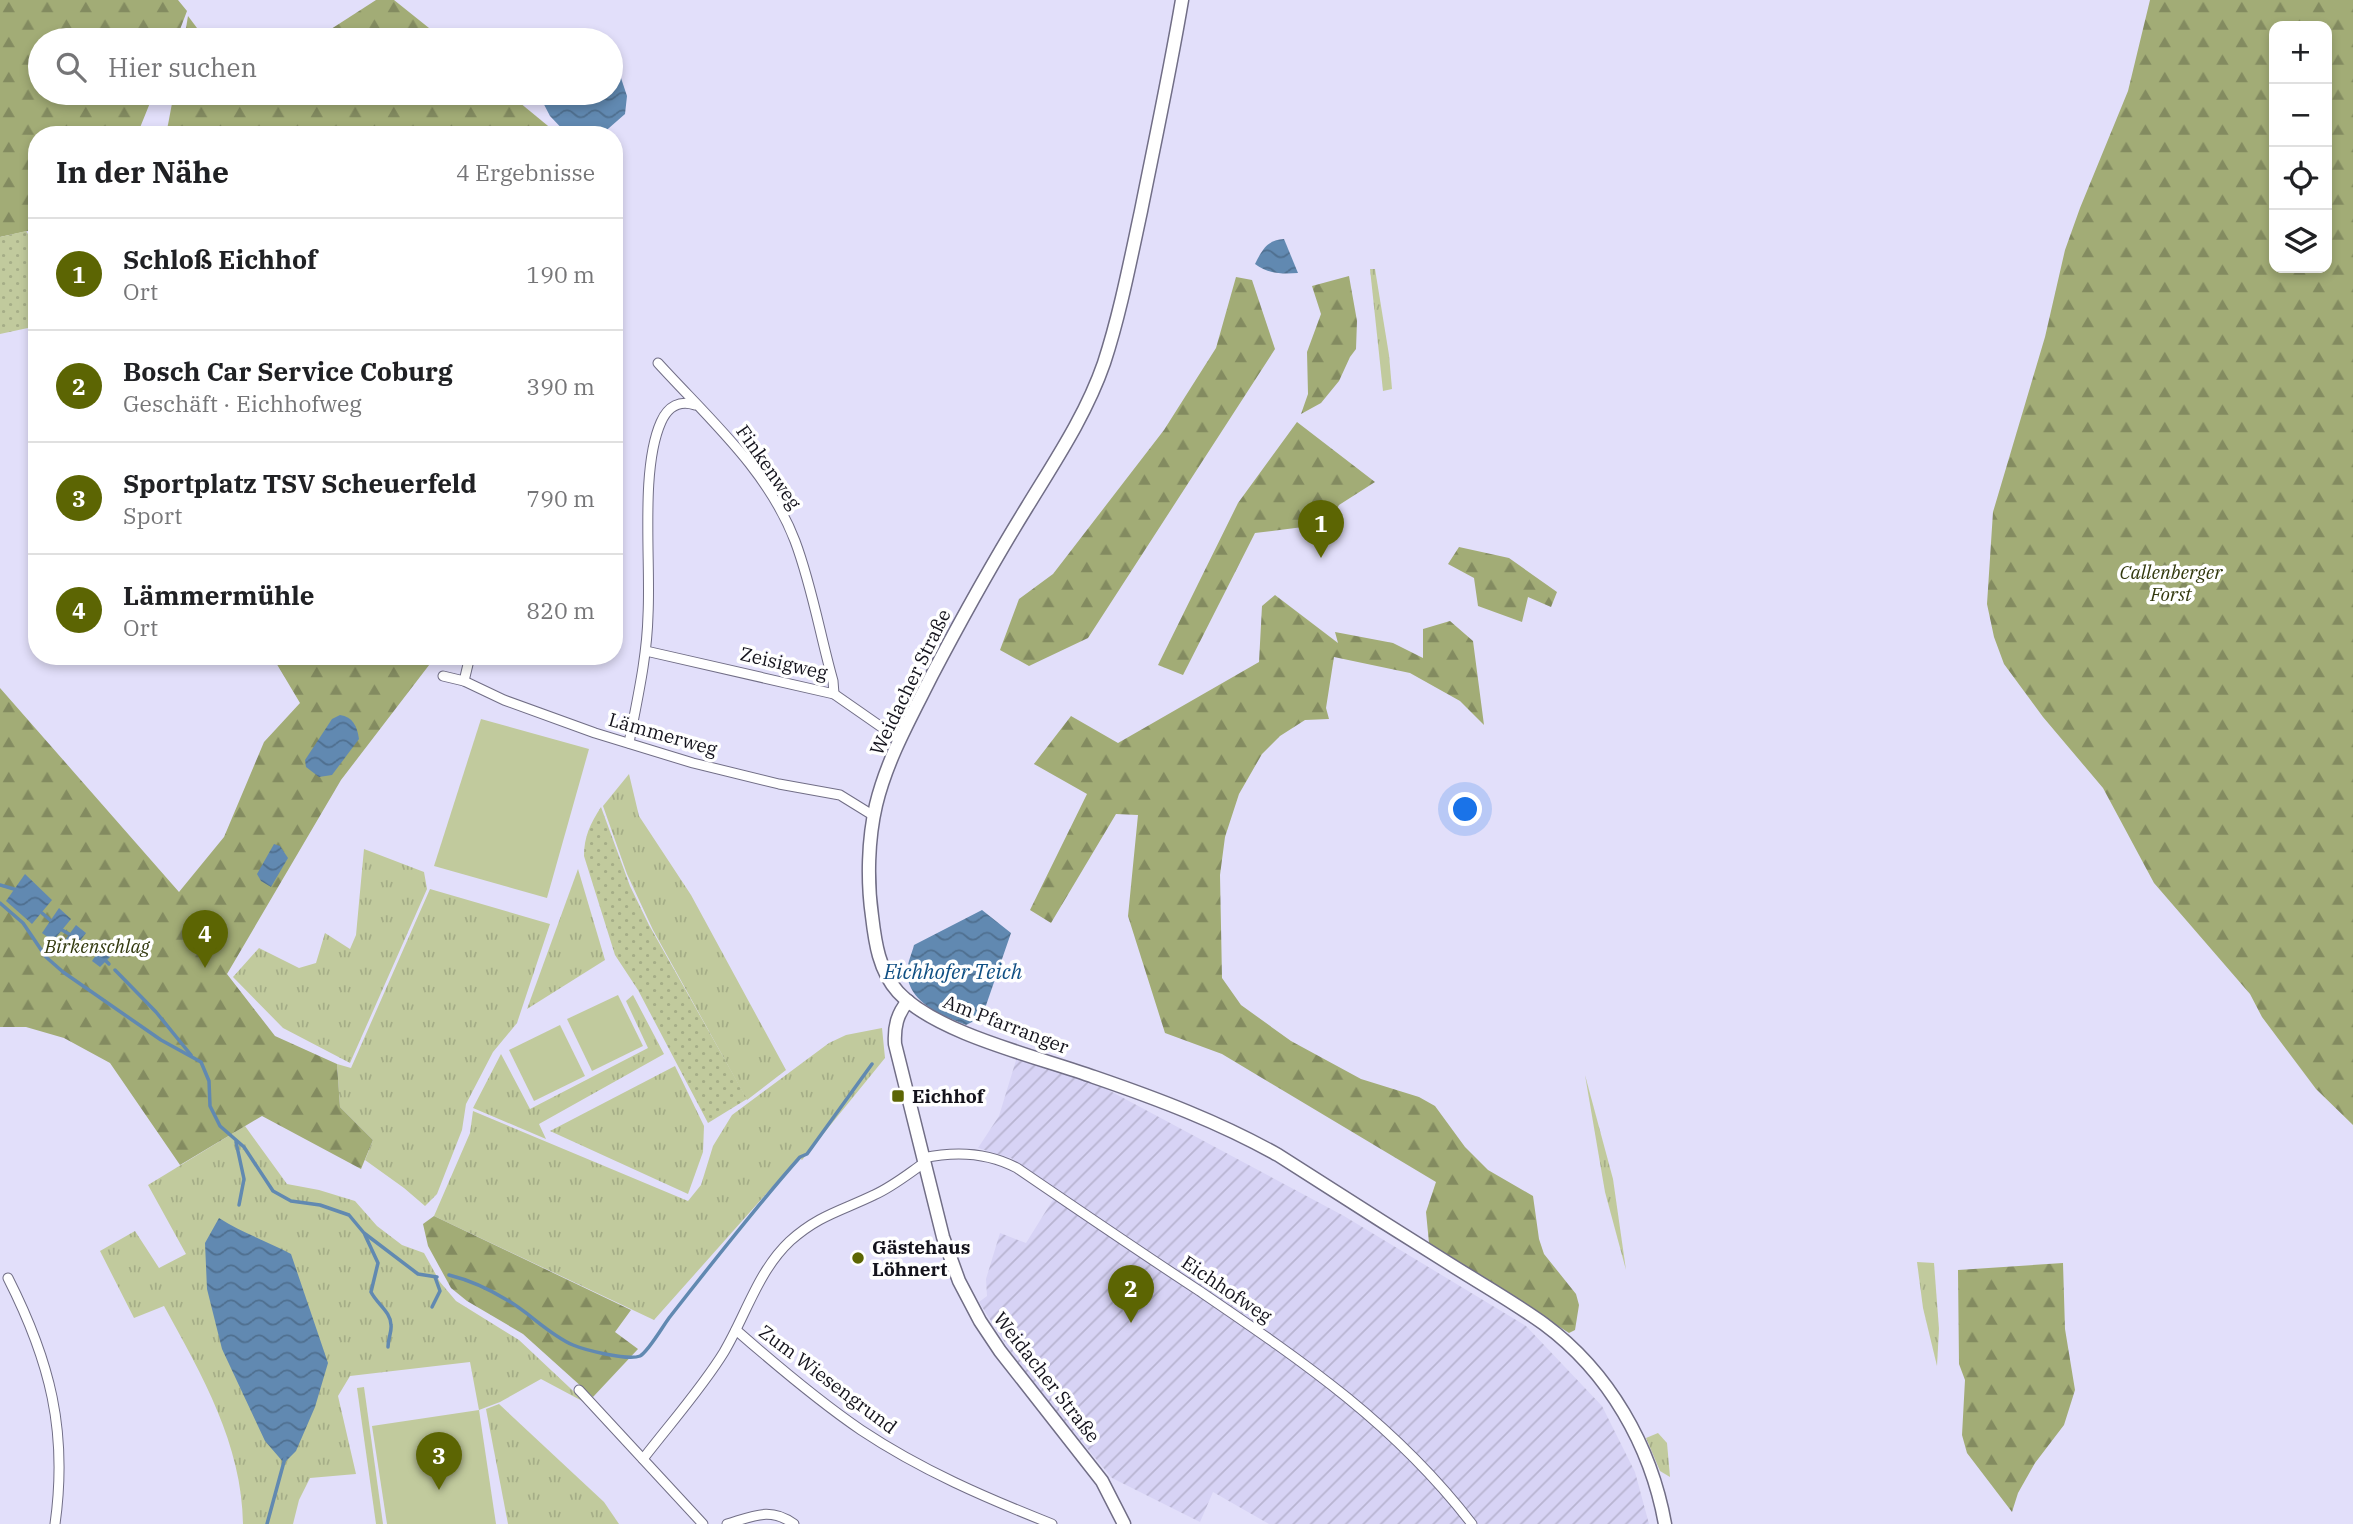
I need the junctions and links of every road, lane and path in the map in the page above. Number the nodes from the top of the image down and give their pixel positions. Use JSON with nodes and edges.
{"nodes":[{"id":1,"x":1182,"y":0,"type":"edge"},
{"id":2,"x":658,"y":363,"type":"dead end"},
{"id":3,"x":697,"y":405,"type":"junction"},
{"id":4,"x":646,"y":651,"type":"junction"},
{"id":5,"x":468,"y":665,"type":"edge"},
{"id":6,"x":443,"y":676,"type":"dead end"},
{"id":7,"x":464,"y":681,"type":"junction"},
{"id":8,"x":834,"y":694,"type":"junction"},
{"id":9,"x":900,"y":740,"type":"junction"},
{"id":10,"x":629,"y":743,"type":"junction"},
{"id":11,"x":874,"y":816,"type":"junction"},
{"id":12,"x":908,"y":1001,"type":"junction"},
{"id":13,"x":923,"y":1160,"type":"junction"},
{"id":14,"x":8,"y":1278,"type":"dead end"},
{"id":15,"x":736,"y":1331,"type":"junction"},
{"id":16,"x":579,"y":1390,"type":"dead end"},
{"id":17,"x":643,"y":1459,"type":"junction"},
{"id":18,"x":55,"y":1524,"type":"edge"},
{"id":19,"x":704,"y":1524,"type":"edge"},
{"id":20,"x":727,"y":1524,"type":"edge"},
{"id":21,"x":794,"y":1524,"type":"edge"},
{"id":22,"x":1052,"y":1524,"type":"edge"},
{"id":23,"x":1124,"y":1524,"type":"edge"},
{"id":24,"x":1472,"y":1524,"type":"edge"},
{"id":25,"x":1665,"y":1524,"type":"edge"}],
"edges":[{"from":1,"to":9,"type":"main road","name":"Weidacher Straße"},
{"from":2,"to":3,"type":"street","name":"Finkenweg"},
{"from":3,"to":4,"type":"street"},
{"from":3,"to":8,"type":"street","name":"Finkenweg"},
{"from":4,"to":8,"type":"street","name":"Zeisigweg"},
{"from":4,"to":10,"type":"street"},
{"from":5,"to":7,"type":"street"},
{"from":6,"to":7,"type":"street","name":"Lämmerweg"},
{"from":7,"to":10,"type":"street","name":"Lämmerweg"},
{"from":8,"to":9,"type":"street","name":"Zeisigweg"},
{"from":9,"to":11,"type":"main road","name":"Weidacher Straße"},
{"from":10,"to":11,"type":"street","name":"Lämmerweg"},
{"from":11,"to":12,"type":"main road","name":"Weidacher Straße"},
{"from":12,"to":13,"type":"main road","name":"Weidacher Straße"},
{"from":12,"to":25,"type":"main road","name":"Am Pfarranger"},
{"from":13,"to":15,"type":"street"},
{"from":13,"to":23,"type":"main road","name":"Weidacher Straße"},
{"from":13,"to":24,"type":"street","name":"Eichhofweg"},
{"from":14,"to":18,"type":"street"},
{"from":15,"to":17,"type":"street"},
{"from":15,"to":22,"type":"street","name":"Zum Wiesengrund"},
{"from":16,"to":17,"type":"street"},
{"from":17,"to":19,"type":"street"},
{"from":20,"to":21,"type":"street"}]}
